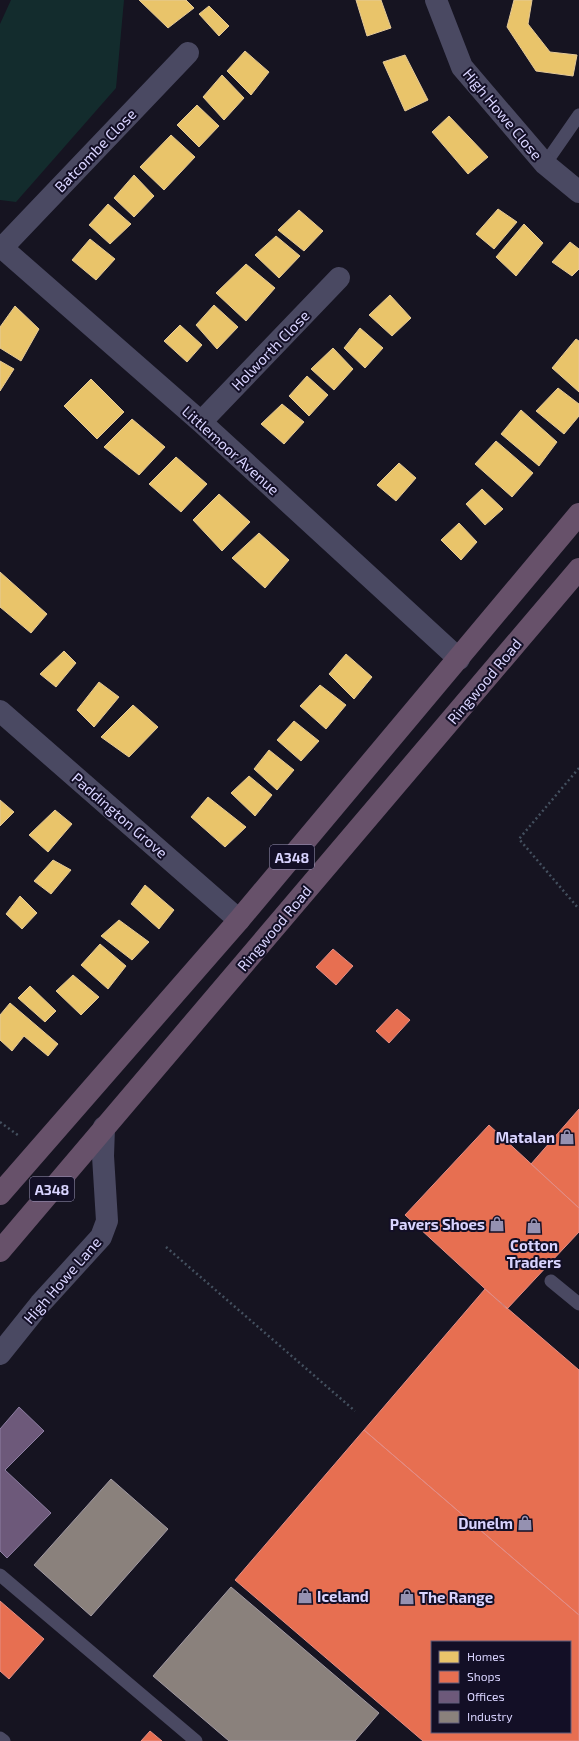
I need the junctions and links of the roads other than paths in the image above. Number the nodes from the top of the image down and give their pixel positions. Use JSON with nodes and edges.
{"nodes":[{"id":1,"x":436,"y":0,"type":"edge"},
{"id":2,"x":188,"y":53,"type":"dead end"},
{"id":3,"x":579,"y":115,"type":"edge"},
{"id":4,"x":545,"y":164,"type":"junction"},
{"id":5,"x":579,"y":192,"type":"edge"},
{"id":6,"x":1,"y":247,"type":"edge"},
{"id":7,"x":339,"y":278,"type":"dead end"},
{"id":8,"x":201,"y":422,"type":"junction"},
{"id":9,"x":579,"y":514,"type":"edge"},
{"id":10,"x":579,"y":569,"type":"edge"},
{"id":11,"x":459,"y":658,"type":"junction"},
{"id":12,"x":0,"y":711,"type":"edge"},
{"id":13,"x":239,"y":920,"type":"junction"},
{"id":14,"x":104,"y":1127,"type":"junction"},
{"id":15,"x":0,"y":1194,"type":"edge"},
{"id":16,"x":0,"y":1250,"type":"edge"},
{"id":17,"x":551,"y":1281,"type":"dead end"},
{"id":18,"x":579,"y":1304,"type":"edge"},
{"id":19,"x":0,"y":1354,"type":"edge"},
{"id":20,"x":0,"y":1576,"type":"edge"},
{"id":21,"x":0,"y":1738,"type":"edge"},
{"id":22,"x":4,"y":1741,"type":"edge"},
{"id":23,"x":196,"y":1741,"type":"edge"}],
"edges":[{"from":1,"to":4,"type":"street","name":"High Howe Close"},
{"from":2,"to":6,"type":"street","name":"Batcombe Close"},
{"from":3,"to":4,"type":"lane"},
{"from":4,"to":5,"type":"street","name":"High Howe Close"},
{"from":6,"to":8,"type":"street","name":"Littlemoor Avenue"},
{"from":7,"to":8,"type":"street","name":"Holworth Close"},
{"from":8,"to":11,"type":"street","name":"Littlemoor Avenue"},
{"from":9,"to":11,"type":"highway","number":"A348"},
{"from":10,"to":14,"type":"highway","name":"Ringwood Road","number":"A348"},
{"from":11,"to":13,"type":"highway","number":"A348"},
{"from":12,"to":13,"type":"street","name":"Paddington Grove"},
{"from":13,"to":15,"type":"highway","number":"A348"},
{"from":14,"to":16,"type":"highway","name":"Ringwood Road","number":"A348"},
{"from":14,"to":19,"type":"street","name":"High Howe Lane"},
{"from":17,"to":18,"type":"lane"},
{"from":20,"to":23,"type":"lane"},
{"from":21,"to":22,"type":"lane"}]}
